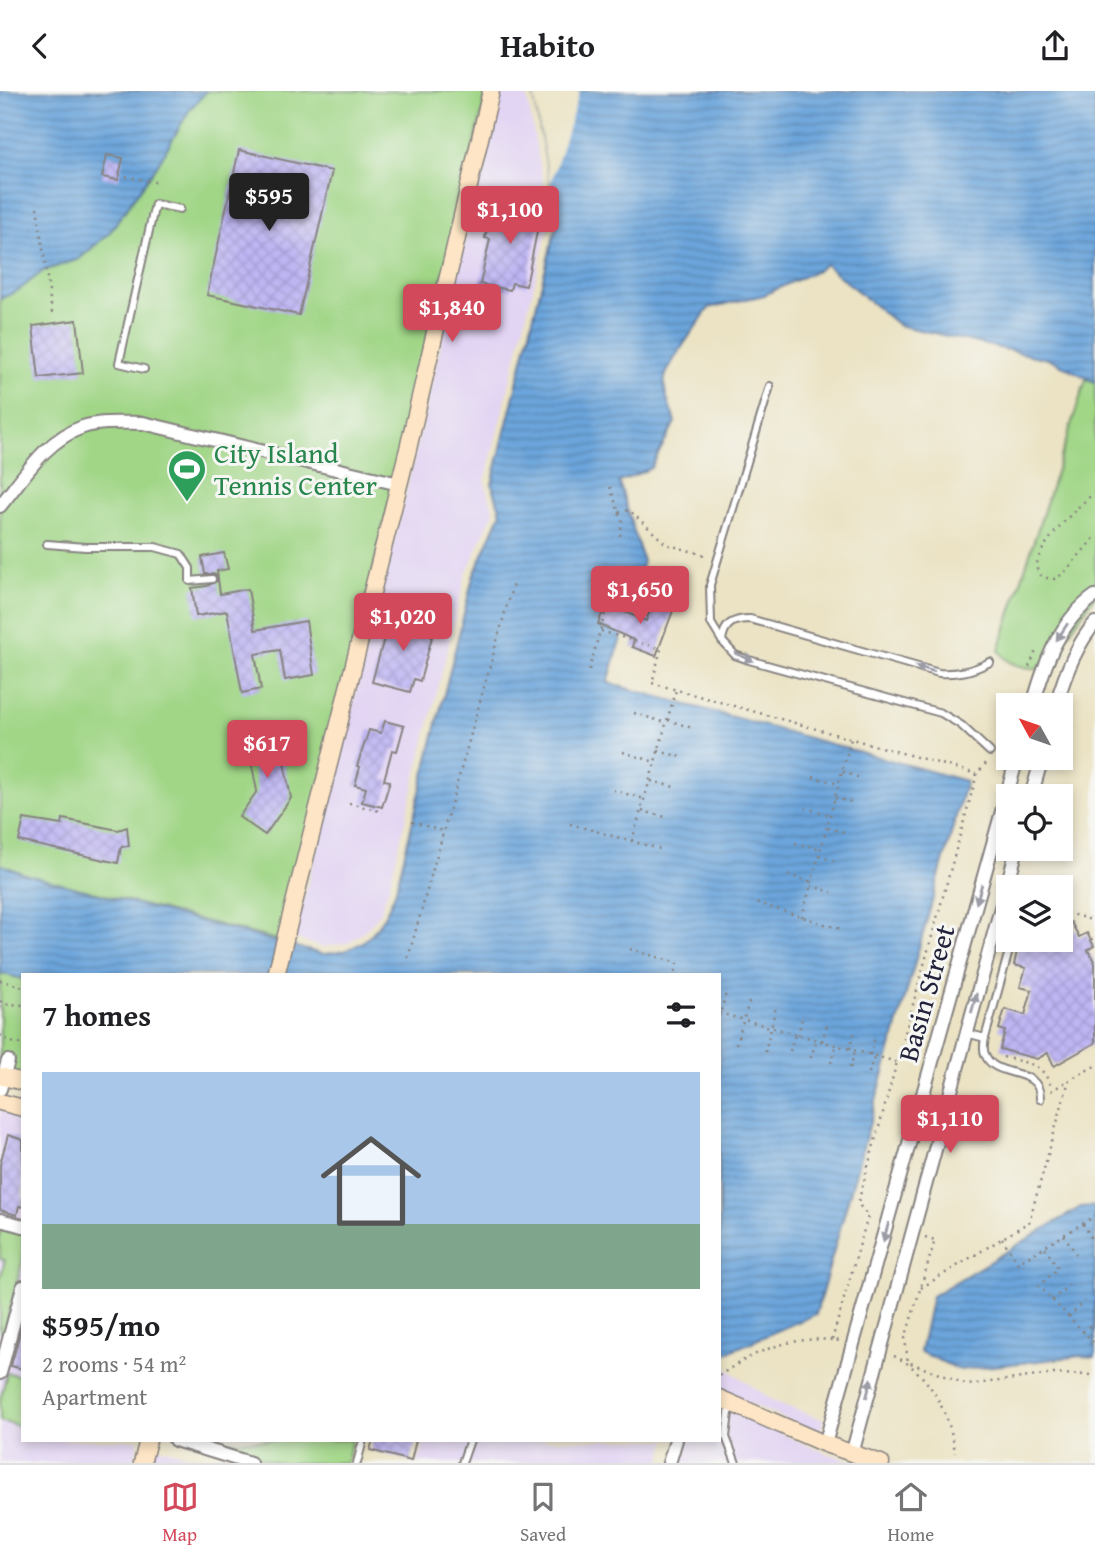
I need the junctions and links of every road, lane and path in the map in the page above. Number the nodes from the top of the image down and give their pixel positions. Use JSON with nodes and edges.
{"nodes":[{"id":1,"x":491,"y":91,"type":"edge"},
{"id":2,"x":119,"y":175,"type":"dead end"},
{"id":3,"x":160,"y":183,"type":"dead end"},
{"id":4,"x":37,"y":207,"type":"dead end"},
{"id":5,"x":180,"y":209,"type":"dead end"},
{"id":6,"x":52,"y":313,"type":"dead end"},
{"id":7,"x":144,"y":369,"type":"dead end"},
{"id":8,"x":770,"y":386,"type":"dead end"},
{"id":9,"x":399,"y":484,"type":"junction"},
{"id":10,"x":610,"y":487,"type":"dead end"},
{"id":11,"x":1095,"y":492,"type":"edge"},
{"id":12,"x":0,"y":506,"type":"edge"},
{"id":13,"x":619,"y":512,"type":"junction"},
{"id":14,"x":620,"y":537,"type":"dead end"},
{"id":15,"x":1095,"y":537,"type":"edge"},
{"id":16,"x":47,"y":544,"type":"dead end"},
{"id":17,"x":718,"y":559,"type":"junction"},
{"id":18,"x":212,"y":579,"type":"dead end"},
{"id":19,"x":614,"y":582,"type":"dead end"},
{"id":20,"x":513,"y":584,"type":"dead end"},
{"id":21,"x":1095,"y":596,"type":"edge"},
{"id":22,"x":1095,"y":623,"type":"edge"},
{"id":23,"x":601,"y":631,"type":"junction"},
{"id":24,"x":722,"y":641,"type":"junction"},
{"id":25,"x":990,"y":662,"type":"dead end"},
{"id":26,"x":589,"y":670,"type":"dead end"},
{"id":27,"x":1041,"y":676,"type":"junction"},
{"id":28,"x":1064,"y":684,"type":"junction"},
{"id":29,"x":676,"y":690,"type":"junction"},
{"id":30,"x":1036,"y":693,"type":"edge"},
{"id":31,"x":1061,"y":693,"type":"edge"},
{"id":32,"x":634,"y":713,"type":"dead end"},
{"id":33,"x":667,"y":721,"type":"junction"},
{"id":34,"x":692,"y":728,"type":"dead end"},
{"id":35,"x":851,"y":739,"type":"junction"},
{"id":36,"x":658,"y":751,"type":"junction"},
{"id":37,"x":623,"y":752,"type":"dead end"},
{"id":38,"x":989,"y":756,"type":"joint"},
{"id":39,"x":682,"y":757,"type":"dead end"},
{"id":40,"x":655,"y":762,"type":"junction"},
{"id":41,"x":842,"y":772,"type":"junction"},
{"id":42,"x":977,"y":773,"type":"junction"},
{"id":43,"x":813,"y":777,"type":"dead end"},
{"id":44,"x":860,"y":778,"type":"dead end"},
{"id":45,"x":650,"y":780,"type":"junction"},
{"id":46,"x":839,"y":784,"type":"junction"},
{"id":47,"x":674,"y":787,"type":"dead end"},
{"id":48,"x":613,"y":790,"type":"dead end"},
{"id":49,"x":835,"y":798,"type":"junction"},
{"id":50,"x":644,"y":799,"type":"junction"},
{"id":51,"x":349,"y":803,"type":"dead end"},
{"id":52,"x":855,"y":803,"type":"dead end"},
{"id":53,"x":805,"y":808,"type":"dead end"},
{"id":54,"x":641,"y":811,"type":"junction"},
{"id":55,"x":383,"y":812,"type":"dead end"},
{"id":56,"x":830,"y":815,"type":"junction"},
{"id":57,"x":666,"y":817,"type":"dead end"},
{"id":58,"x":412,"y":822,"type":"dead end"},
{"id":59,"x":570,"y":824,"type":"dead end"},
{"id":60,"x":827,"y":827,"type":"junction"},
{"id":61,"x":444,"y":831,"type":"junction"},
{"id":62,"x":845,"y":832,"type":"dead end"},
{"id":63,"x":996,"y":840,"type":"edge"},
{"id":64,"x":632,"y":841,"type":"junction"},
{"id":65,"x":795,"y":843,"type":"dead end"},
{"id":66,"x":660,"y":849,"type":"dead end"},
{"id":67,"x":821,"y":849,"type":"junction"},
{"id":68,"x":819,"y":856,"type":"junction"},
{"id":69,"x":1014,"y":861,"type":"edge"},
{"id":70,"x":838,"y":862,"type":"dead end"},
{"id":71,"x":788,"y":875,"type":"dead end"},
{"id":72,"x":811,"y":884,"type":"junction"},
{"id":73,"x":832,"y":892,"type":"dead end"},
{"id":74,"x":757,"y":903,"type":"dead end"},
{"id":75,"x":1073,"y":915,"type":"edge"},
{"id":76,"x":802,"y":917,"type":"junction"},
{"id":77,"x":1095,"y":921,"type":"edge"},
{"id":78,"x":844,"y":930,"type":"dead end"},
{"id":79,"x":1095,"y":936,"type":"edge"},
{"id":80,"x":967,"y":938,"type":"junction"},
{"id":81,"x":1091,"y":940,"type":"dead end"},
{"id":82,"x":991,"y":943,"type":"junction"},
{"id":83,"x":996,"y":944,"type":"edge"},
{"id":84,"x":630,"y":949,"type":"dead end"},
{"id":85,"x":1008,"y":952,"type":"edge"},
{"id":86,"x":408,"y":958,"type":"dead end"},
{"id":87,"x":277,"y":973,"type":"edge"},
{"id":88,"x":674,"y":973,"type":"edge"},
{"id":89,"x":0,"y":981,"type":"edge"},
{"id":90,"x":21,"y":986,"type":"edge"},
{"id":91,"x":726,"y":993,"type":"dead end"},
{"id":92,"x":750,"y":999,"type":"dead end"},
{"id":93,"x":0,"y":1001,"type":"edge"},
{"id":94,"x":6,"y":1004,"type":"junction"},
{"id":95,"x":21,"y":1005,"type":"edge"},
{"id":96,"x":0,"y":1007,"type":"edge"},
{"id":97,"x":776,"y":1007,"type":"dead end"},
{"id":98,"x":721,"y":1010,"type":"edge"},
{"id":99,"x":721,"y":1014,"type":"edge"},
{"id":100,"x":803,"y":1014,"type":"dead end"},
{"id":101,"x":743,"y":1020,"type":"junction"},
{"id":102,"x":828,"y":1022,"type":"dead end"},
{"id":103,"x":944,"y":1022,"type":"junction"},
{"id":104,"x":771,"y":1027,"type":"junction"},
{"id":105,"x":855,"y":1029,"type":"dead end"},
{"id":106,"x":967,"y":1031,"type":"junction"},
{"id":107,"x":796,"y":1034,"type":"junction"},
{"id":108,"x":0,"y":1035,"type":"edge"},
{"id":109,"x":875,"y":1037,"type":"dead end"},
{"id":110,"x":985,"y":1038,"type":"junction"},
{"id":111,"x":817,"y":1040,"type":"junction"},
{"id":112,"x":822,"y":1041,"type":"junction"},
{"id":113,"x":21,"y":1044,"type":"edge"},
{"id":114,"x":736,"y":1044,"type":"dead end"},
{"id":115,"x":836,"y":1045,"type":"junction"},
{"id":116,"x":850,"y":1049,"type":"junction"},
{"id":117,"x":790,"y":1051,"type":"dead end"},
{"id":118,"x":855,"y":1051,"type":"junction"},
{"id":119,"x":765,"y":1052,"type":"dead end"},
{"id":120,"x":992,"y":1054,"type":"dead end"},
{"id":121,"x":872,"y":1055,"type":"junction"},
{"id":122,"x":811,"y":1058,"type":"dead end"},
{"id":123,"x":897,"y":1062,"type":"junction"},
{"id":124,"x":831,"y":1063,"type":"dead end"},
{"id":125,"x":1095,"y":1066,"type":"edge"},
{"id":126,"x":850,"y":1068,"type":"dead end"},
{"id":127,"x":869,"y":1073,"type":"dead end"},
{"id":128,"x":3,"y":1076,"type":"edge"},
{"id":129,"x":1069,"y":1080,"type":"junction"},
{"id":130,"x":21,"y":1081,"type":"edge"},
{"id":131,"x":1052,"y":1090,"type":"junction"},
{"id":132,"x":1041,"y":1098,"type":"joint"},
{"id":133,"x":0,"y":1102,"type":"edge"},
{"id":134,"x":21,"y":1107,"type":"edge"},
{"id":135,"x":892,"y":1207,"type":"junction"},
{"id":136,"x":917,"y":1212,"type":"junction"},
{"id":137,"x":1095,"y":1216,"type":"edge"},
{"id":138,"x":0,"y":1220,"type":"edge"},
{"id":139,"x":1083,"y":1224,"type":"junction"},
{"id":140,"x":21,"y":1225,"type":"edge"},
{"id":141,"x":1065,"y":1235,"type":"junction"},
{"id":142,"x":1002,"y":1238,"type":"junction"},
{"id":143,"x":935,"y":1240,"type":"dead end"},
{"id":144,"x":1094,"y":1242,"type":"edge"},
{"id":145,"x":1045,"y":1248,"type":"junction"},
{"id":146,"x":1076,"y":1254,"type":"dead end"},
{"id":147,"x":1069,"y":1285,"type":"dead end"},
{"id":148,"x":921,"y":1288,"type":"junction"},
{"id":149,"x":21,"y":1294,"type":"edge"},
{"id":150,"x":1052,"y":1300,"type":"junction"},
{"id":151,"x":1084,"y":1301,"type":"dead end"},
{"id":152,"x":1069,"y":1317,"type":"junction"},
{"id":153,"x":1095,"y":1321,"type":"edge"},
{"id":154,"x":1083,"y":1332,"type":"junction"},
{"id":155,"x":832,"y":1340,"type":"junction"},
{"id":156,"x":847,"y":1342,"type":"dead end"},
{"id":157,"x":1095,"y":1344,"type":"edge"},
{"id":158,"x":887,"y":1353,"type":"dead end"},
{"id":159,"x":908,"y":1362,"type":"junction"},
{"id":160,"x":0,"y":1373,"type":"edge"},
{"id":161,"x":721,"y":1375,"type":"edge"},
{"id":162,"x":1095,"y":1375,"type":"edge"},
{"id":163,"x":725,"y":1401,"type":"edge"},
{"id":164,"x":147,"y":1442,"type":"edge"},
{"id":165,"x":182,"y":1442,"type":"edge"},
{"id":166,"x":362,"y":1442,"type":"edge"},
{"id":167,"x":469,"y":1442,"type":"edge"},
{"id":168,"x":675,"y":1442,"type":"edge"},
{"id":169,"x":825,"y":1444,"type":"junction"},
{"id":170,"x":955,"y":1453,"type":"dead end"},
{"id":171,"x":852,"y":1454,"type":"junction"},
{"id":172,"x":142,"y":1463,"type":"edge"},
{"id":173,"x":250,"y":1463,"type":"edge"},
{"id":174,"x":357,"y":1463,"type":"edge"},
{"id":175,"x":462,"y":1463,"type":"edge"},
{"id":176,"x":669,"y":1463,"type":"edge"},
{"id":177,"x":736,"y":1463,"type":"edge"},
{"id":178,"x":881,"y":1463,"type":"edge"}],
"edges":[{"from":1,"to":9,"type":"street"},
{"from":2,"to":3,"type":"path"},
{"from":4,"to":6,"type":"path"},
{"from":5,"to":7,"type":"lane"},
{"from":8,"to":17,"type":"lane"},
{"from":9,"to":12,"type":"street"},
{"from":9,"to":87,"type":"street"},
{"from":10,"to":13,"type":"path"},
{"from":11,"to":15,"type":"path"},
{"from":13,"to":14,"type":"path"},
{"from":13,"to":17,"type":"path"},
{"from":16,"to":18,"type":"lane"},
{"from":17,"to":24,"type":"lane"},
{"from":19,"to":23,"type":"path"},
{"from":20,"to":61,"type":"path"},
{"from":21,"to":27,"type":"street","one_way":true},
{"from":22,"to":28,"type":"street"},
{"from":23,"to":26,"type":"path"},
{"from":23,"to":29,"type":"path"},
{"from":25,"to":24,"type":"lane","one_way":true},
{"from":24,"to":38,"type":"lane","one_way":true},
{"from":27,"to":28,"type":"street"},
{"from":27,"to":30,"type":"street"},
{"from":28,"to":31,"type":"street"},
{"from":29,"to":33,"type":"path"},
{"from":29,"to":35,"type":"path"},
{"from":32,"to":33,"type":"path"},
{"from":33,"to":34,"type":"path"},
{"from":33,"to":36,"type":"path"},
{"from":35,"to":41,"type":"path"},
{"from":35,"to":42,"type":"path"},
{"from":36,"to":39,"type":"path"},
{"from":36,"to":40,"type":"path"},
{"from":37,"to":40,"type":"path"},
{"from":38,"to":42,"type":"path"},
{"from":40,"to":45,"type":"path"},
{"from":41,"to":44,"type":"path"},
{"from":41,"to":46,"type":"path"},
{"from":42,"to":123,"type":"path"},
{"from":43,"to":46,"type":"path"},
{"from":45,"to":47,"type":"path"},
{"from":45,"to":50,"type":"path"},
{"from":46,"to":49,"type":"path"},
{"from":48,"to":50,"type":"path"},
{"from":49,"to":52,"type":"path"},
{"from":49,"to":56,"type":"path"},
{"from":50,"to":54,"type":"path"},
{"from":51,"to":55,"type":"path"},
{"from":53,"to":56,"type":"path"},
{"from":54,"to":57,"type":"path"},
{"from":54,"to":64,"type":"path"},
{"from":56,"to":60,"type":"path"},
{"from":58,"to":61,"type":"path"},
{"from":59,"to":64,"type":"path"},
{"from":60,"to":62,"type":"path"},
{"from":60,"to":67,"type":"path"},
{"from":61,"to":86,"type":"path"},
{"from":63,"to":80,"type":"street","name":"Basin Street","one_way":true},
{"from":64,"to":66,"type":"path"},
{"from":65,"to":67,"type":"path"},
{"from":67,"to":68,"type":"path"},
{"from":68,"to":70,"type":"path"},
{"from":68,"to":72,"type":"path"},
{"from":69,"to":82,"type":"street","name":"Basin Street"},
{"from":71,"to":72,"type":"path"},
{"from":72,"to":73,"type":"path"},
{"from":72,"to":76,"type":"path"},
{"from":74,"to":76,"type":"path"},
{"from":75,"to":77,"type":"path"},
{"from":76,"to":78,"type":"path"},
{"from":79,"to":81,"type":"path"},
{"from":80,"to":82,"type":"street"},
{"from":80,"to":103,"type":"street","name":"Basin Street"},
{"from":82,"to":83,"type":"lane"},
{"from":106,"to":82,"type":"street","name":"Basin Street","one_way":true},
{"from":84,"to":88,"type":"path"},
{"from":85,"to":110,"type":"lane"},
{"from":89,"to":90,"type":"path"},
{"from":91,"to":98,"type":"path"},
{"from":92,"to":101,"type":"path"},
{"from":93,"to":94,"type":"path"},
{"from":94,"to":95,"type":"path"},
{"from":94,"to":96,"type":"path"},
{"from":97,"to":104,"type":"path"},
{"from":99,"to":101,"type":"path"},
{"from":100,"to":107,"type":"path"},
{"from":101,"to":104,"type":"path"},
{"from":101,"to":114,"type":"path"},
{"from":102,"to":112,"type":"path"},
{"from":103,"to":106,"type":"street"},
{"from":103,"to":135,"type":"street","name":"Basin Street"},
{"from":104,"to":107,"type":"path"},
{"from":104,"to":119,"type":"path"},
{"from":105,"to":116,"type":"path"},
{"from":106,"to":110,"type":"lane"},
{"from":106,"to":136,"type":"street","name":"Basin Street"},
{"from":107,"to":111,"type":"path"},
{"from":107,"to":117,"type":"path"},
{"from":108,"to":113,"type":"path"},
{"from":109,"to":121,"type":"path"},
{"from":110,"to":132,"type":"lane"},
{"from":111,"to":112,"type":"path"},
{"from":111,"to":122,"type":"path"},
{"from":112,"to":115,"type":"path"},
{"from":115,"to":116,"type":"path"},
{"from":115,"to":124,"type":"path"},
{"from":116,"to":118,"type":"path"},
{"from":118,"to":121,"type":"path"},
{"from":118,"to":126,"type":"path"},
{"from":120,"to":131,"type":"path"},
{"from":121,"to":123,"type":"path"},
{"from":121,"to":127,"type":"path"},
{"from":123,"to":155,"type":"path"},
{"from":125,"to":129,"type":"path"},
{"from":128,"to":130,"type":"street"},
{"from":129,"to":131,"type":"path"},
{"from":129,"to":142,"type":"path"},
{"from":131,"to":132,"type":"path"},
{"from":133,"to":134,"type":"street"},
{"from":135,"to":136,"type":"street"},
{"from":135,"to":169,"type":"street","name":"Basin Street","one_way":true},
{"from":171,"to":136,"type":"street","name":"Basin Street","one_way":true},
{"from":137,"to":139,"type":"path"},
{"from":138,"to":140,"type":"street"},
{"from":139,"to":141,"type":"path"},
{"from":139,"to":144,"type":"path"},
{"from":141,"to":145,"type":"path"},
{"from":141,"to":146,"type":"path"},
{"from":142,"to":145,"type":"path"},
{"from":142,"to":148,"type":"path"},
{"from":143,"to":148,"type":"path"},
{"from":145,"to":150,"type":"path"},
{"from":147,"to":150,"type":"path"},
{"from":148,"to":159,"type":"path"},
{"from":149,"to":160,"type":"street"},
{"from":150,"to":152,"type":"path"},
{"from":151,"to":152,"type":"path"},
{"from":152,"to":154,"type":"path"},
{"from":153,"to":154,"type":"path"},
{"from":154,"to":157,"type":"path"},
{"from":155,"to":156,"type":"path"},
{"from":155,"to":161,"type":"path"},
{"from":158,"to":159,"type":"path"},
{"from":159,"to":162,"type":"path"},
{"from":159,"to":170,"type":"path"},
{"from":163,"to":169,"type":"street"},
{"from":163,"to":177,"type":"lane"},
{"from":164,"to":172,"type":"street"},
{"from":165,"to":173,"type":"street"},
{"from":166,"to":174,"type":"lane"},
{"from":167,"to":175,"type":"lane"},
{"from":168,"to":176,"type":"street"},
{"from":169,"to":171,"type":"street"},
{"from":171,"to":178,"type":"street"}]}
